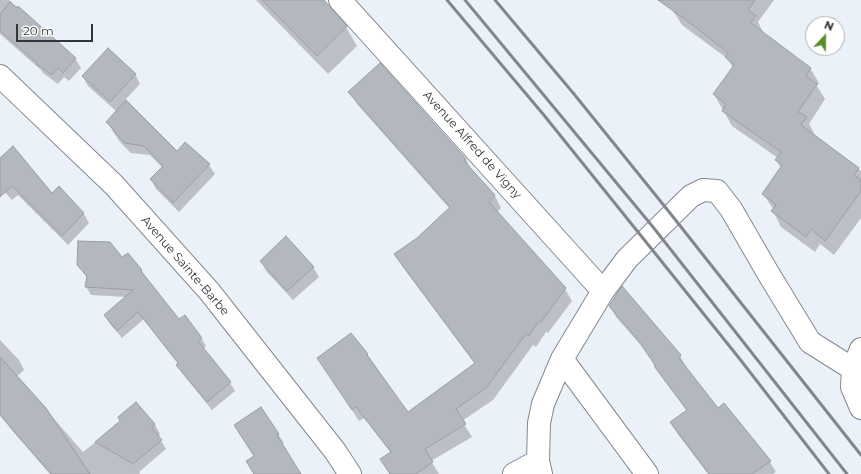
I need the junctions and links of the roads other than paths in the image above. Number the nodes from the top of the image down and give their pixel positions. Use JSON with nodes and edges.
{"nodes":[{"id":1,"x":340,"y":0,"type":"edge"},
{"id":2,"x":0,"y":76,"type":"edge"},
{"id":3,"x":603,"y":291,"type":"junction"},
{"id":4,"x":861,"y":349,"type":"edge"},
{"id":5,"x":562,"y":359,"type":"junction"},
{"id":6,"x":853,"y":369,"type":"junction"},
{"id":7,"x":861,"y":408,"type":"edge"},
{"id":8,"x":540,"y":468,"type":"edge"},
{"id":9,"x":350,"y":474,"type":"edge"},
{"id":10,"x":514,"y":474,"type":"edge"},
{"id":11,"x":647,"y":474,"type":"edge"}],
"edges":[{"from":1,"to":3,"type":"street","name":"Avenue Alfred de Vigny"},
{"from":2,"to":9,"type":"street","name":"Avenue Sainte-Barbe"},
{"from":3,"to":5,"type":"street"},
{"from":3,"to":6,"type":"street"},
{"from":4,"to":6,"type":"street"},
{"from":5,"to":8,"type":"street"},
{"from":5,"to":11,"type":"street"},
{"from":6,"to":7,"type":"street"},
{"from":8,"to":10,"type":"street"}]}
